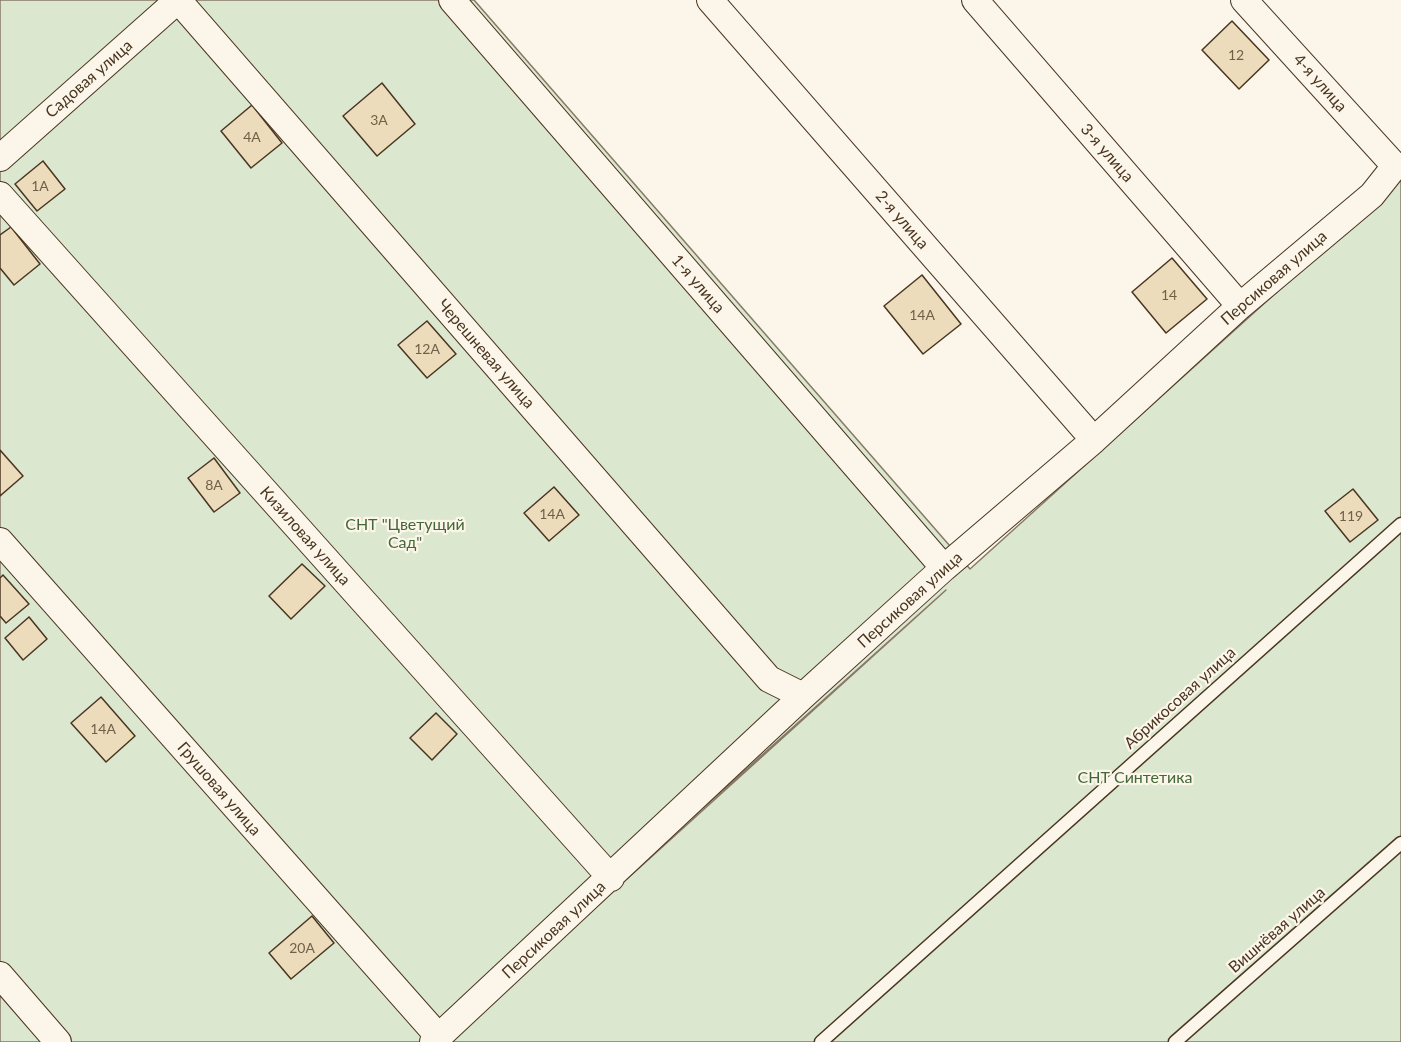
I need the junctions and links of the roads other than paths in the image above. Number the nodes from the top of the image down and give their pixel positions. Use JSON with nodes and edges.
{"nodes":[{"id":1,"x":178,"y":0,"type":"edge"},
{"id":2,"x":452,"y":0,"type":"edge"},
{"id":3,"x":710,"y":0,"type":"edge"},
{"id":4,"x":975,"y":0,"type":"edge"},
{"id":5,"x":1244,"y":0,"type":"edge"},
{"id":6,"x":0,"y":158,"type":"edge"},
{"id":7,"x":1398,"y":164,"type":"edge"},
{"id":8,"x":0,"y":195,"type":"edge"},
{"id":9,"x":1240,"y":306,"type":"junction"},
{"id":10,"x":1095,"y":440,"type":"junction"},
{"id":11,"x":1401,"y":524,"type":"edge"},
{"id":12,"x":0,"y":541,"type":"edge"},
{"id":13,"x":944,"y":568,"type":"junction"},
{"id":14,"x":803,"y":696,"type":"junction"},
{"id":15,"x":1401,"y":843,"type":"edge"},
{"id":16,"x":611,"y":878,"type":"junction"},
{"id":17,"x":0,"y":975,"type":"edge"},
{"id":18,"x":436,"y":1040,"type":"edge"},
{"id":19,"x":58,"y":1042,"type":"edge"},
{"id":20,"x":821,"y":1042,"type":"edge"},
{"id":21,"x":1175,"y":1042,"type":"edge"}],
"edges":[{"from":1,"to":6,"type":"street","name":"Садовая улица"},
{"from":1,"to":14,"type":"street","name":"Черешневая улица"},
{"from":2,"to":13,"type":"street","name":"1-я улица"},
{"from":3,"to":10,"type":"street","name":"2-я улица"},
{"from":4,"to":9,"type":"street","name":"3-я улица"},
{"from":5,"to":7,"type":"street","name":"4-я улица"},
{"from":7,"to":9,"type":"street","name":"Персиковая улица"},
{"from":8,"to":16,"type":"street","name":"Кизиловая улица"},
{"from":9,"to":10,"type":"street","name":"Персиковая улица"},
{"from":10,"to":13,"type":"street","name":"Персиковая улица"},
{"from":11,"to":20,"type":"lane","name":"Абрикосовая улица"},
{"from":12,"to":18,"type":"street","name":"Грушовая улица"},
{"from":13,"to":14,"type":"street","name":"Персиковая улица"},
{"from":14,"to":16,"type":"street","name":"Персиковая улица"},
{"from":15,"to":21,"type":"lane","name":"Вишнёвая улица"},
{"from":16,"to":18,"type":"street","name":"Персиковая улица"},
{"from":17,"to":19,"type":"street"}]}
